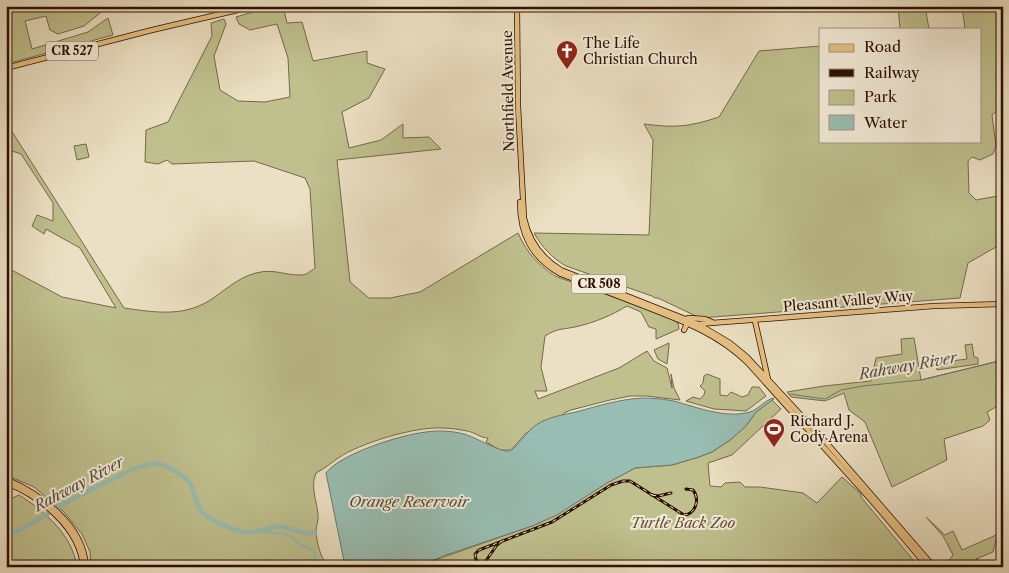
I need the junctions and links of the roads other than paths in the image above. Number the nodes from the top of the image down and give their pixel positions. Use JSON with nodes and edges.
{"nodes":[{"id":1,"x":255,"y":6,"type":"edge"},
{"id":2,"x":517,"y":6,"type":"edge"},
{"id":3,"x":6,"y":68,"type":"edge"},
{"id":4,"x":1003,"y":304,"type":"edge"},
{"id":5,"x":685,"y":320,"type":"junction"},
{"id":6,"x":754,"y":320,"type":"junction"},
{"id":7,"x":714,"y":323,"type":"junction"},
{"id":8,"x":696,"y":325,"type":"junction"},
{"id":9,"x":684,"y":330,"type":"dead end"},
{"id":10,"x":762,"y":376,"type":"junction"},
{"id":11,"x":768,"y":381,"type":"junction"},
{"id":12,"x":6,"y":481,"type":"edge"},
{"id":13,"x":84,"y":567,"type":"edge"},
{"id":14,"x":928,"y":567,"type":"edge"},
{"id":15,"x":934,"y":567,"type":"edge"}],
"edges":[{"from":1,"to":3,"type":"main road","number":"CR 527"},
{"from":2,"to":5,"type":"main road","name":"Northfield Avenue","number":"CR 508"},
{"from":4,"to":6,"type":"main road","name":"Pleasant Valley Way"},
{"from":5,"to":7,"type":"main road"},
{"from":5,"to":8,"type":"main road","name":"Northfield Avenue","number":"CR 508"},
{"from":5,"to":9,"type":"main road"},
{"from":6,"to":7,"type":"main road","name":"Pleasant Valley Way"},
{"from":6,"to":11,"type":"main road"},
{"from":7,"to":8,"type":"main road","name":"Pleasant Valley Way"},
{"from":8,"to":10,"type":"main road","name":"Northfield Avenue","number":"CR 508"},
{"from":10,"to":11,"type":"main road","name":"Northfield Avenue","number":"CR 508"},
{"from":10,"to":14,"type":"main road","name":"Northfield Avenue","number":"CR 508"},
{"from":11,"to":15,"type":"main road","name":"Northfield Avenue","number":"CR 508"},
{"from":12,"to":13,"type":"main road"}]}
